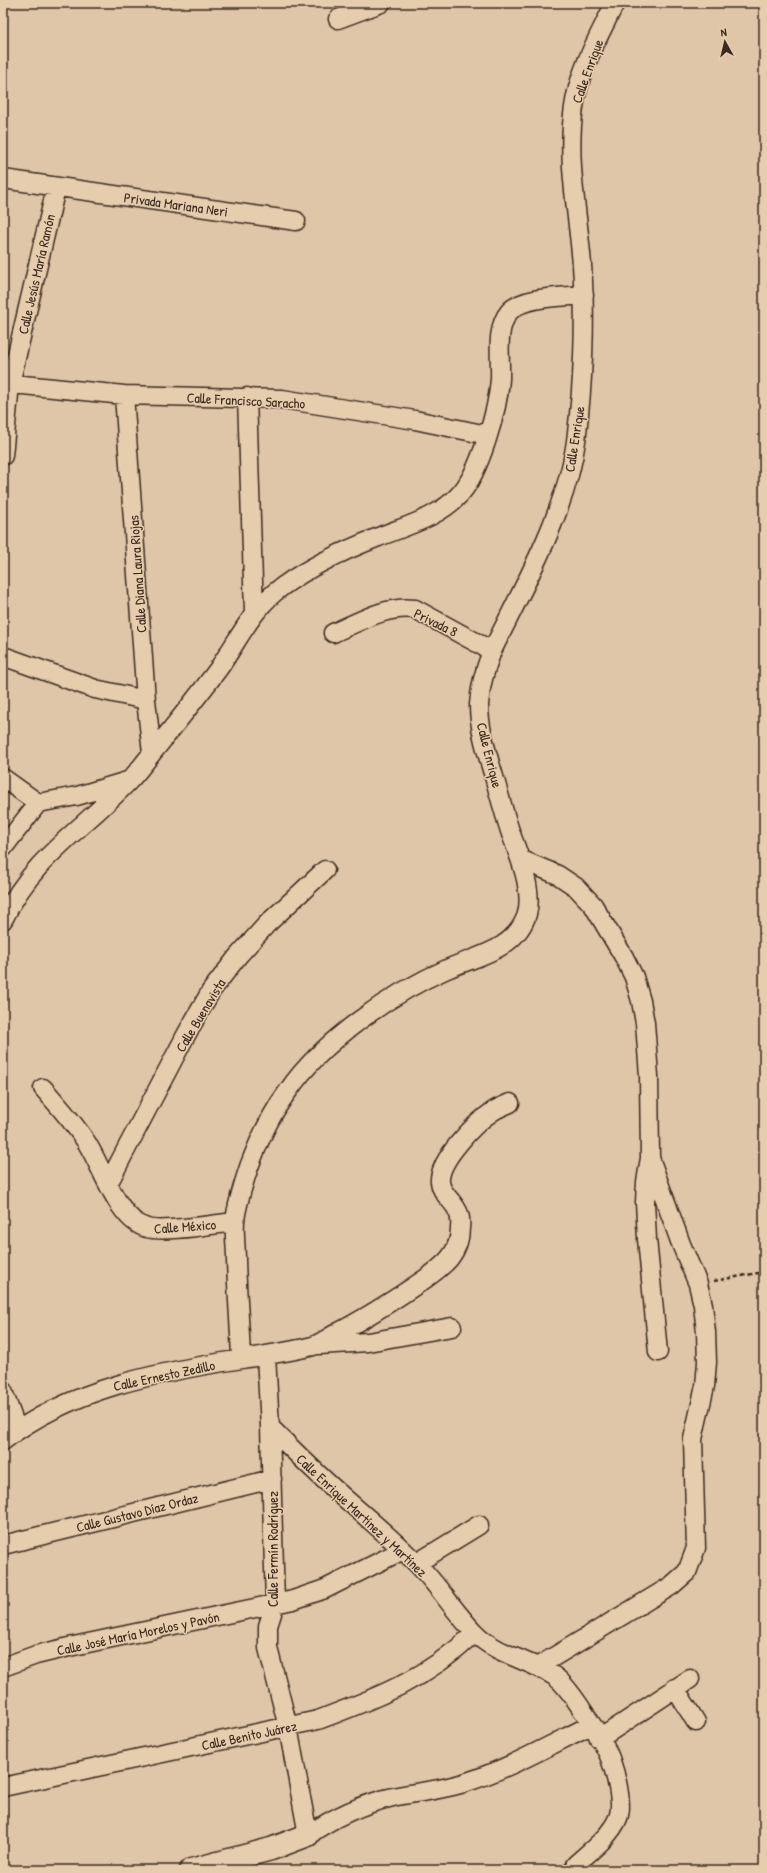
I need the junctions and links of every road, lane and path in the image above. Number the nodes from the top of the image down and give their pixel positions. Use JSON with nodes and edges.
{"nodes":[{"id":1,"x":381,"y":3,"type":"edge"},
{"id":2,"x":615,"y":3,"type":"edge"},
{"id":3,"x":338,"y":19,"type":"dead end"},
{"id":4,"x":3,"y":179,"type":"edge"},
{"id":5,"x":56,"y":188,"type":"junction"},
{"id":6,"x":296,"y":221,"type":"dead end"},
{"id":7,"x":584,"y":295,"type":"junction"},
{"id":8,"x":6,"y":384,"type":"edge"},
{"id":9,"x":124,"y":395,"type":"junction"},
{"id":10,"x":247,"y":398,"type":"junction"},
{"id":11,"x":487,"y":435,"type":"junction"},
{"id":12,"x":3,"y":456,"type":"edge"},
{"id":13,"x":254,"y":612,"type":"junction"},
{"id":14,"x":333,"y":633,"type":"dead end"},
{"id":15,"x":492,"y":651,"type":"junction"},
{"id":16,"x":3,"y":656,"type":"edge"},
{"id":17,"x":146,"y":700,"type":"junction"},
{"id":18,"x":152,"y":753,"type":"junction"},
{"id":19,"x":3,"y":778,"type":"edge"},
{"id":20,"x":130,"y":781,"type":"junction"},
{"id":21,"x":38,"y":803,"type":"junction"},
{"id":22,"x":3,"y":848,"type":"edge"},
{"id":23,"x":520,"y":860,"type":"junction"},
{"id":24,"x":325,"y":870,"type":"dead end"},
{"id":25,"x":3,"y":920,"type":"edge"},
{"id":26,"x":43,"y":1088,"type":"dead end"},
{"id":27,"x":510,"y":1103,"type":"dead end"},
{"id":28,"x":650,"y":1158,"type":"junction"},
{"id":29,"x":108,"y":1184,"type":"junction"},
{"id":30,"x":235,"y":1222,"type":"junction"},
{"id":31,"x":764,"y":1272,"type":"edge"},
{"id":32,"x":698,"y":1284,"type":"junction"},
{"id":33,"x":452,"y":1328,"type":"dead end"},
{"id":34,"x":315,"y":1345,"type":"junction"},
{"id":35,"x":658,"y":1352,"type":"dead end"},
{"id":36,"x":266,"y":1356,"type":"junction"},
{"id":37,"x":242,"y":1359,"type":"junction"},
{"id":38,"x":3,"y":1391,"type":"edge"},
{"id":39,"x":270,"y":1426,"type":"junction"},
{"id":40,"x":10,"y":1436,"type":"edge"},
{"id":41,"x":272,"y":1479,"type":"junction"},
{"id":42,"x":479,"y":1525,"type":"dead end"},
{"id":43,"x":3,"y":1545,"type":"edge"},
{"id":44,"x":403,"y":1550,"type":"junction"},
{"id":45,"x":417,"y":1563,"type":"junction"},
{"id":46,"x":275,"y":1604,"type":"junction"},
{"id":47,"x":475,"y":1633,"type":"junction"},
{"id":48,"x":3,"y":1667,"type":"edge"},
{"id":49,"x":536,"y":1667,"type":"junction"},
{"id":50,"x":690,"y":1679,"type":"dead end"},
{"id":51,"x":675,"y":1688,"type":"junction"},
{"id":52,"x":696,"y":1722,"type":"dead end"},
{"id":53,"x":288,"y":1727,"type":"junction"},
{"id":54,"x":595,"y":1732,"type":"junction"},
{"id":55,"x":3,"y":1787,"type":"edge"},
{"id":56,"x":308,"y":1835,"type":"junction"},
{"id":57,"x":575,"y":1865,"type":"dead end"},
{"id":58,"x":192,"y":1870,"type":"edge"}],
"edges":[{"from":1,"to":3,"type":"street"},
{"from":2,"to":7,"type":"street","name":"Calle Enrique"},
{"from":4,"to":5,"type":"street","name":"Privada Mariana Neri"},
{"from":5,"to":6,"type":"street","name":"Privada Mariana Neri"},
{"from":5,"to":8,"type":"street","name":"Calle Jesús María Ramón"},
{"from":7,"to":11,"type":"street"},
{"from":7,"to":15,"type":"street","name":"Calle Enrique"},
{"from":8,"to":9,"type":"street","name":"Calle Francisco Saracho"},
{"from":8,"to":12,"type":"street","name":"Calle Jesús María Ramón"},
{"from":9,"to":10,"type":"street","name":"Calle Francisco Saracho"},
{"from":9,"to":17,"type":"street","name":"Calle Diana Laura Riojas"},
{"from":10,"to":11,"type":"street","name":"Calle Francisco Saracho"},
{"from":10,"to":13,"type":"street"},
{"from":11,"to":13,"type":"street"},
{"from":13,"to":18,"type":"street"},
{"from":14,"to":15,"type":"street","name":"Privada 8"},
{"from":15,"to":23,"type":"street","name":"Calle Enrique"},
{"from":16,"to":17,"type":"street"},
{"from":17,"to":18,"type":"street","name":"Calle Diana Laura Riojas"},
{"from":18,"to":20,"type":"street"},
{"from":19,"to":21,"type":"street"},
{"from":20,"to":21,"type":"street"},
{"from":20,"to":25,"type":"street"},
{"from":21,"to":22,"type":"street"},
{"from":23,"to":28,"type":"street"},
{"from":23,"to":30,"type":"street"},
{"from":24,"to":29,"type":"street","name":"Calle Buenavista"},
{"from":26,"to":29,"type":"street","name":"Calle México"},
{"from":27,"to":34,"type":"street"},
{"from":28,"to":32,"type":"street"},
{"from":28,"to":35,"type":"street"},
{"from":29,"to":30,"type":"street","name":"Calle México"},
{"from":30,"to":37,"type":"street"},
{"from":31,"to":32,"type":"path"},
{"from":32,"to":49,"type":"street"},
{"from":33,"to":34,"type":"street"},
{"from":34,"to":36,"type":"street","name":"Calle Ernesto Zedillo"},
{"from":36,"to":37,"type":"street","name":"Calle Ernesto Zedillo"},
{"from":36,"to":39,"type":"street"},
{"from":37,"to":40,"type":"street","name":"Calle Ernesto Zedillo"},
{"from":38,"to":40,"type":"street"},
{"from":39,"to":41,"type":"street","name":"Calle Fermín Rodríguez"},
{"from":39,"to":44,"type":"street","name":"Calle Enrique Martínez y Martínez"},
{"from":41,"to":43,"type":"street","name":"Calle Gustavo Díaz Ordaz"},
{"from":41,"to":46,"type":"street","name":"Calle Fermín Rodríguez"},
{"from":42,"to":45,"type":"street"},
{"from":44,"to":45,"type":"street","name":"Calle Enrique Martínez y Martínez"},
{"from":44,"to":46,"type":"street","name":"Calle José María Morelos y Pavón"},
{"from":45,"to":47,"type":"street","name":"Calle Enrique Martínez y Martínez"},
{"from":46,"to":48,"type":"street","name":"Calle José María Morelos y Pavón"},
{"from":46,"to":53,"type":"street","name":"Calle Fermín Rodríguez"},
{"from":47,"to":49,"type":"street","name":"Calle Enrique Martínez y Martínez"},
{"from":47,"to":53,"type":"street","name":"Calle Benito Juárez"},
{"from":49,"to":54,"type":"street","name":"Calle Enrique Martínez y Martínez"},
{"from":50,"to":51,"type":"street"},
{"from":51,"to":52,"type":"street"},
{"from":51,"to":54,"type":"street"},
{"from":53,"to":55,"type":"street","name":"Calle Benito Juárez"},
{"from":53,"to":56,"type":"street","name":"Calle Fermín Rodríguez"},
{"from":54,"to":56,"type":"street"},
{"from":54,"to":57,"type":"street","name":"Calle Enrique Martínez y Martínez"},
{"from":56,"to":58,"type":"street"}]}
